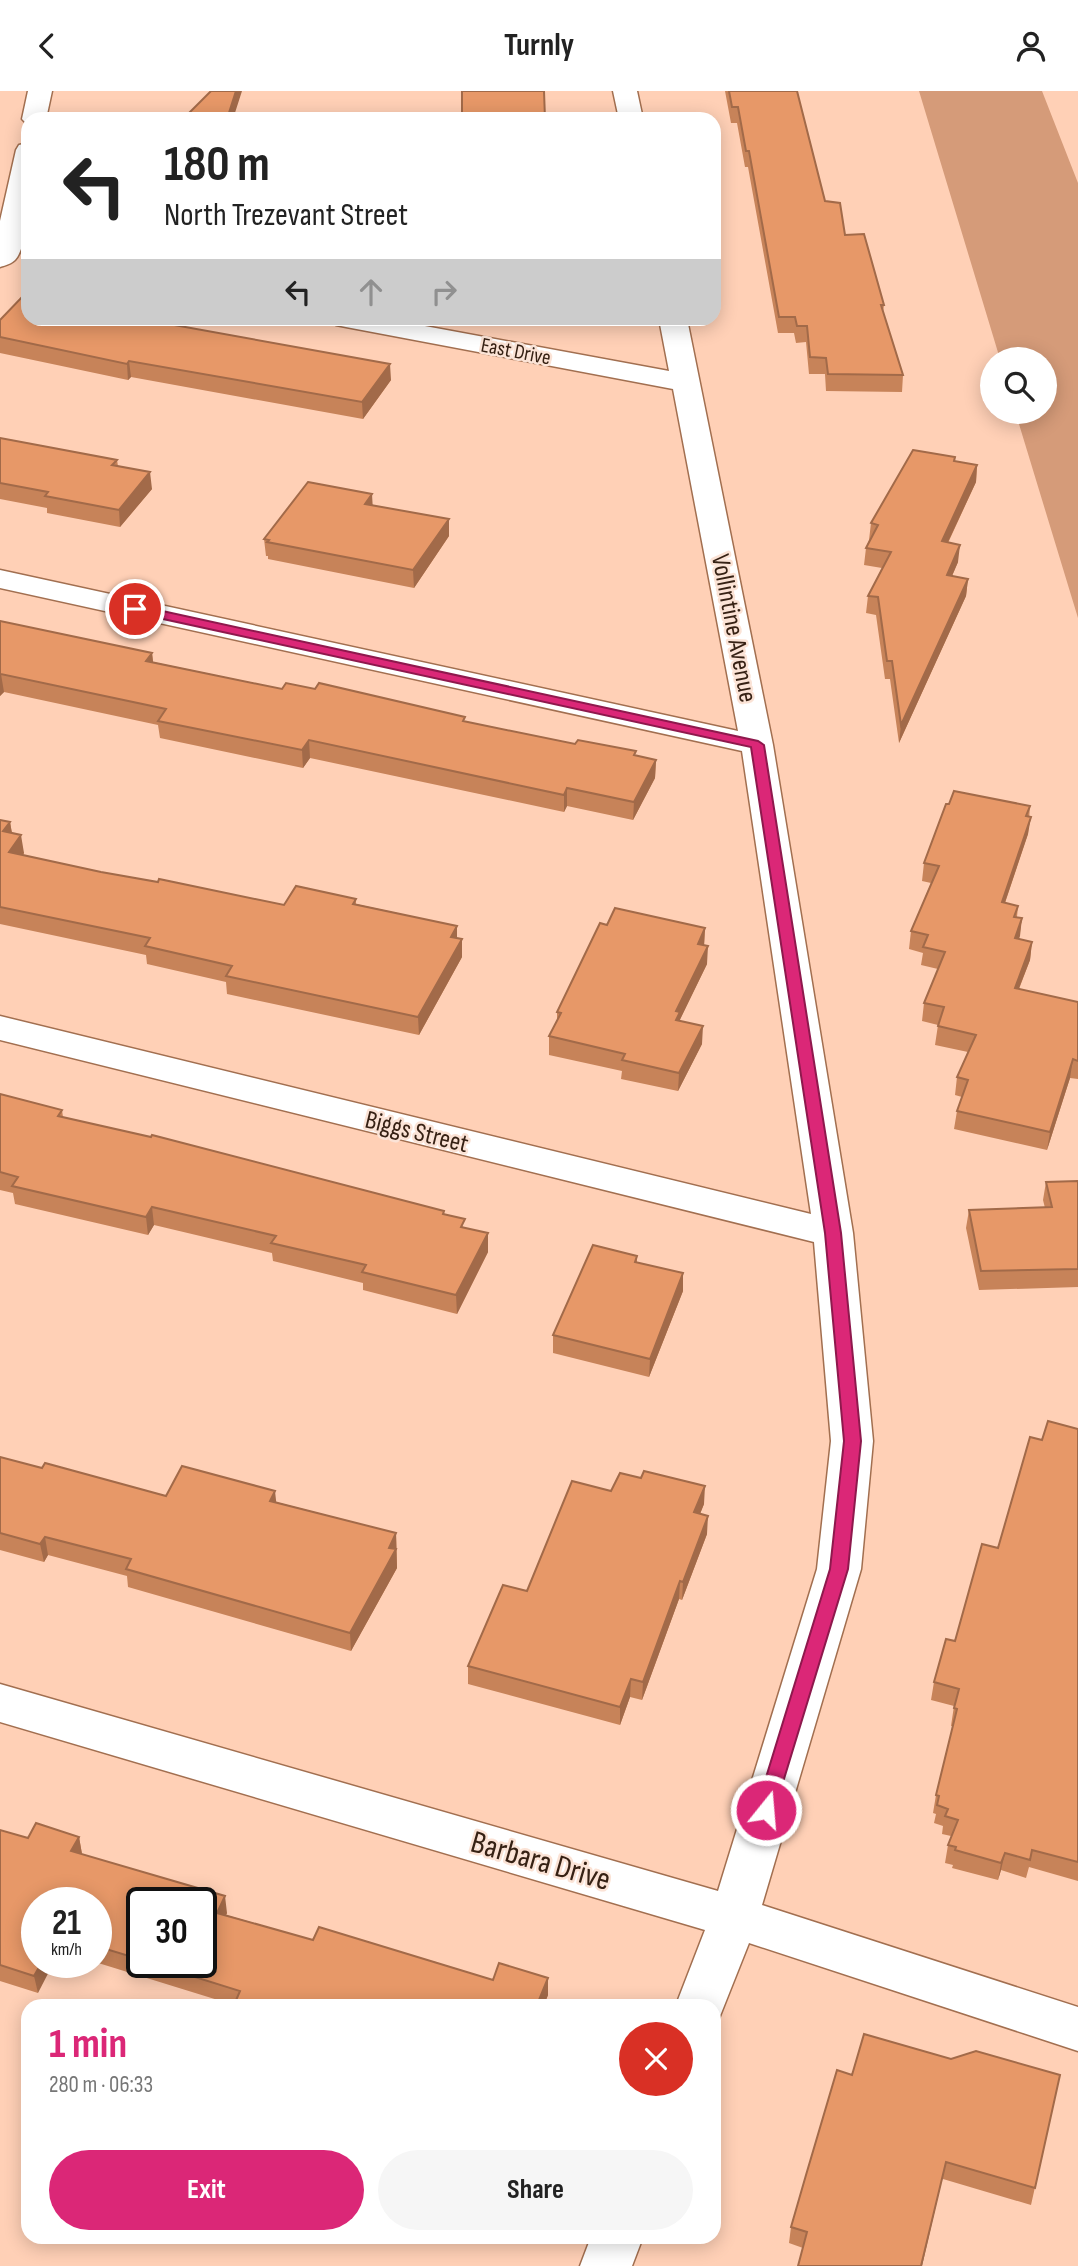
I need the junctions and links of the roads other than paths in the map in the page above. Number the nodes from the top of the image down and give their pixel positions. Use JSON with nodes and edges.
{"nodes":[{"id":1,"x":40,"y":91,"type":"edge"},
{"id":2,"x":625,"y":91,"type":"edge"},
{"id":3,"x":36,"y":112,"type":"edge"},
{"id":4,"x":630,"y":112,"type":"edge"},
{"id":5,"x":21,"y":187,"type":"edge"},
{"id":6,"x":8,"y":256,"type":"edge"},
{"id":7,"x":383,"y":326,"type":"edge"},
{"id":8,"x":675,"y":326,"type":"edge"},
{"id":9,"x":687,"y":383,"type":"junction"},
{"id":10,"x":0,"y":579,"type":"edge"},
{"id":11,"x":758,"y":745,"type":"junction"},
{"id":12,"x":0,"y":1028,"type":"edge"},
{"id":13,"x":833,"y":1233,"type":"junction"},
{"id":14,"x":0,"y":1703,"type":"edge"},
{"id":15,"x":734,"y":1917,"type":"junction"},
{"id":16,"x":703,"y":1999,"type":"edge"},
{"id":17,"x":1078,"y":2029,"type":"edge"},
{"id":18,"x":614,"y":2244,"type":"edge"},
{"id":19,"x":606,"y":2266,"type":"edge"}],
"edges":[{"from":1,"to":3,"type":"street"},
{"from":2,"to":4,"type":"street"},
{"from":5,"to":6,"type":"street"},
{"from":7,"to":9,"type":"street","name":"East Drive"},
{"from":8,"to":9,"type":"street","name":"Vollintine Avenue"},
{"from":9,"to":11,"type":"street","name":"Vollintine Avenue"},
{"from":10,"to":11,"type":"street"},
{"from":11,"to":13,"type":"street","name":"Vollintine Avenue"},
{"from":12,"to":13,"type":"street","name":"Biggs Street"},
{"from":13,"to":15,"type":"street","name":"Vollintine Avenue"},
{"from":14,"to":15,"type":"street","name":"Barbara Drive"},
{"from":15,"to":16,"type":"street","name":"Vollintine Avenue"},
{"from":15,"to":17,"type":"street","name":"Barbara Drive"},
{"from":18,"to":19,"type":"street"}]}
